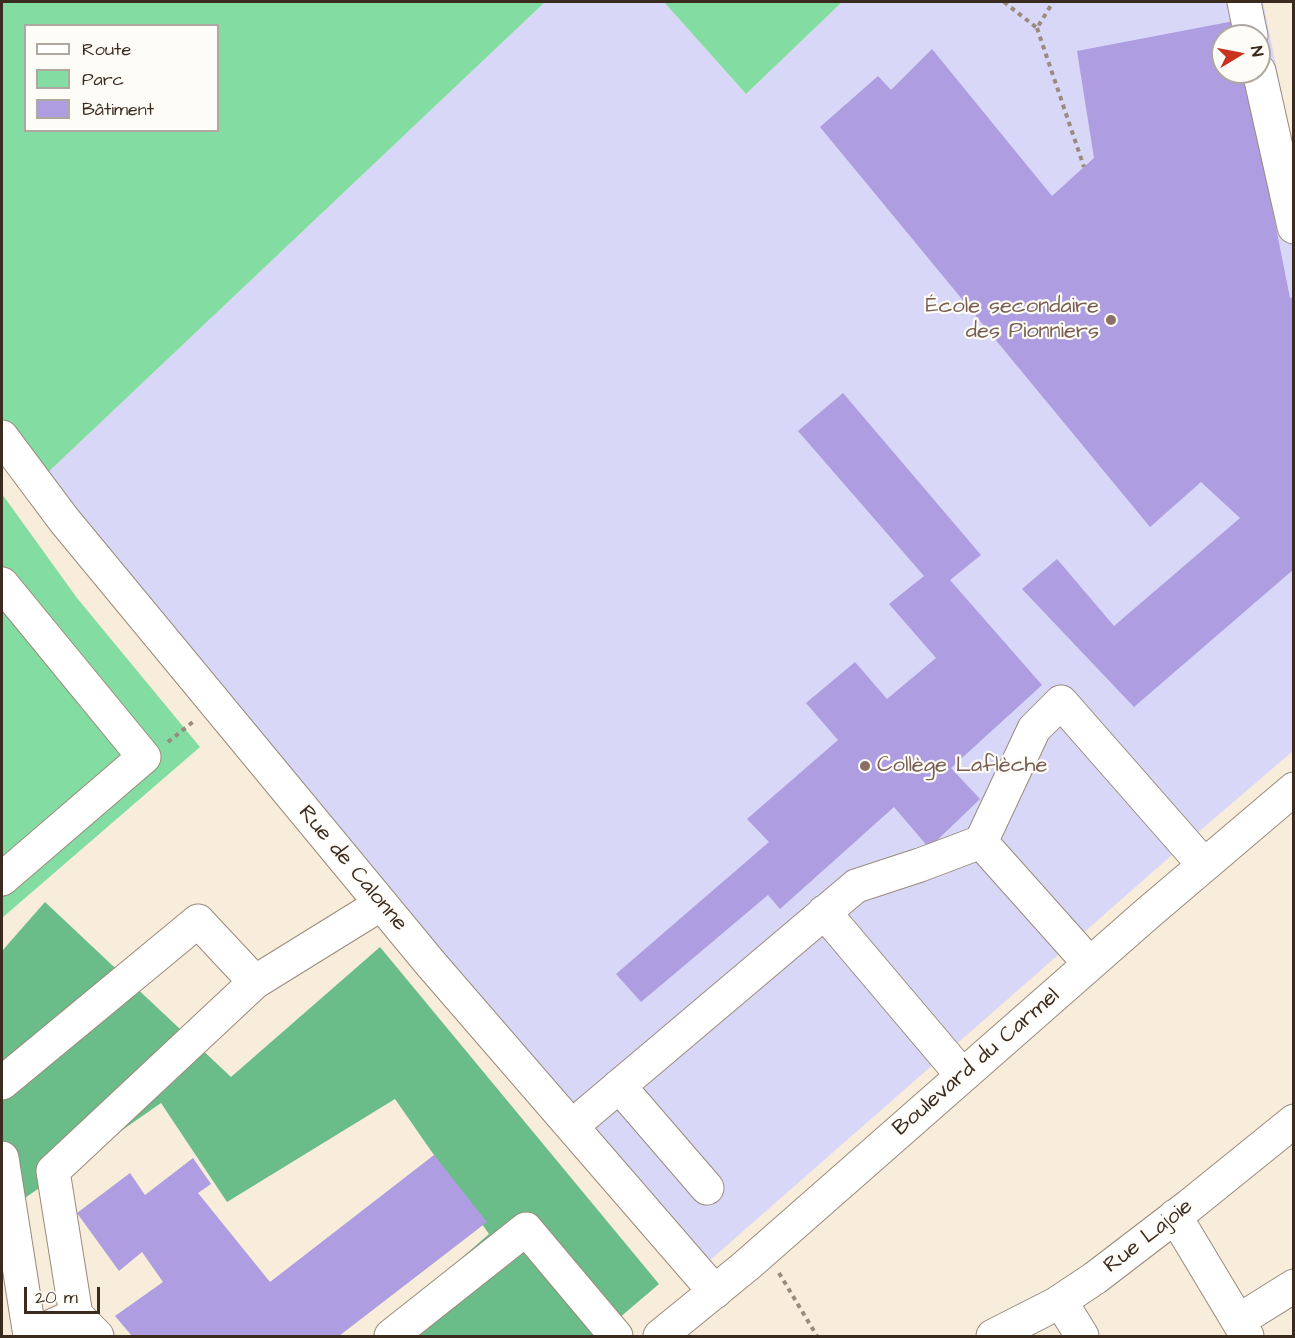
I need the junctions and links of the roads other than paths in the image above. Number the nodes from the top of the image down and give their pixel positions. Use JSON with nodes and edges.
{"nodes":[{"id":1,"x":1244,"y":2,"type":"edge"},
{"id":2,"x":1249,"y":24,"type":"edge"},
{"id":3,"x":1262,"y":84,"type":"edge"},
{"id":4,"x":1293,"y":227,"type":"edge"},
{"id":5,"x":2,"y":437,"type":"edge"},
{"id":6,"x":2,"y":584,"type":"edge"},
{"id":7,"x":1293,"y":789,"type":"edge"},
{"id":8,"x":981,"y":842,"type":"junction"},
{"id":9,"x":1204,"y":865,"type":"junction"},
{"id":10,"x":2,"y":879,"type":"edge"},
{"id":11,"x":381,"y":903,"type":"junction"},
{"id":12,"x":824,"y":912,"type":"junction"},
{"id":13,"x":1090,"y":964,"type":"junction"},
{"id":14,"x":255,"y":982,"type":"junction"},
{"id":15,"x":962,"y":1075,"type":"junction"},
{"id":16,"x":2,"y":1083,"type":"edge"},
{"id":17,"x":619,"y":1086,"type":"junction"},
{"id":18,"x":1293,"y":1121,"type":"edge"},
{"id":19,"x":572,"y":1126,"type":"junction"},
{"id":20,"x":2,"y":1158,"type":"edge"},
{"id":21,"x":707,"y":1188,"type":"dead end"},
{"id":22,"x":1175,"y":1216,"type":"junction"},
{"id":23,"x":1293,"y":1286,"type":"edge"},
{"id":24,"x":715,"y":1292,"type":"junction"},
{"id":25,"x":1061,"y":1302,"type":"junction"},
{"id":26,"x":86,"y":1326,"type":"edge"},
{"id":27,"x":1243,"y":1329,"type":"edge"},
{"id":28,"x":30,"y":1336,"type":"edge"},
{"id":29,"x":391,"y":1336,"type":"edge"},
{"id":30,"x":616,"y":1336,"type":"edge"},
{"id":31,"x":660,"y":1336,"type":"edge"},
{"id":32,"x":993,"y":1336,"type":"edge"},
{"id":33,"x":1082,"y":1336,"type":"edge"}],
"edges":[{"from":1,"to":2,"type":"street"},
{"from":3,"to":4,"type":"street"},
{"from":5,"to":11,"type":"street","name":"Rue de Calonne"},
{"from":6,"to":10,"type":"street"},
{"from":7,"to":9,"type":"street","name":"Boulevard du Carmel"},
{"from":8,"to":9,"type":"street"},
{"from":8,"to":12,"type":"street"},
{"from":8,"to":13,"type":"street"},
{"from":9,"to":13,"type":"street","name":"Boulevard du Carmel"},
{"from":11,"to":14,"type":"street"},
{"from":11,"to":19,"type":"street","name":"Rue de Calonne"},
{"from":12,"to":15,"type":"street"},
{"from":12,"to":17,"type":"street"},
{"from":13,"to":15,"type":"street","name":"Boulevard du Carmel"},
{"from":14,"to":16,"type":"street"},
{"from":14,"to":26,"type":"street"},
{"from":15,"to":24,"type":"street","name":"Boulevard du Carmel"},
{"from":17,"to":19,"type":"street"},
{"from":17,"to":21,"type":"street"},
{"from":18,"to":22,"type":"street","name":"Rue Lajoie"},
{"from":19,"to":24,"type":"street","name":"Rue de Calonne"},
{"from":20,"to":28,"type":"street"},
{"from":22,"to":25,"type":"street","name":"Rue Lajoie"},
{"from":22,"to":27,"type":"street"},
{"from":23,"to":27,"type":"street"},
{"from":24,"to":31,"type":"street","name":"Boulevard du Carmel"},
{"from":25,"to":32,"type":"street","name":"Rue Lajoie"},
{"from":25,"to":33,"type":"street"},
{"from":26,"to":28,"type":"street"},
{"from":29,"to":30,"type":"street"}]}
